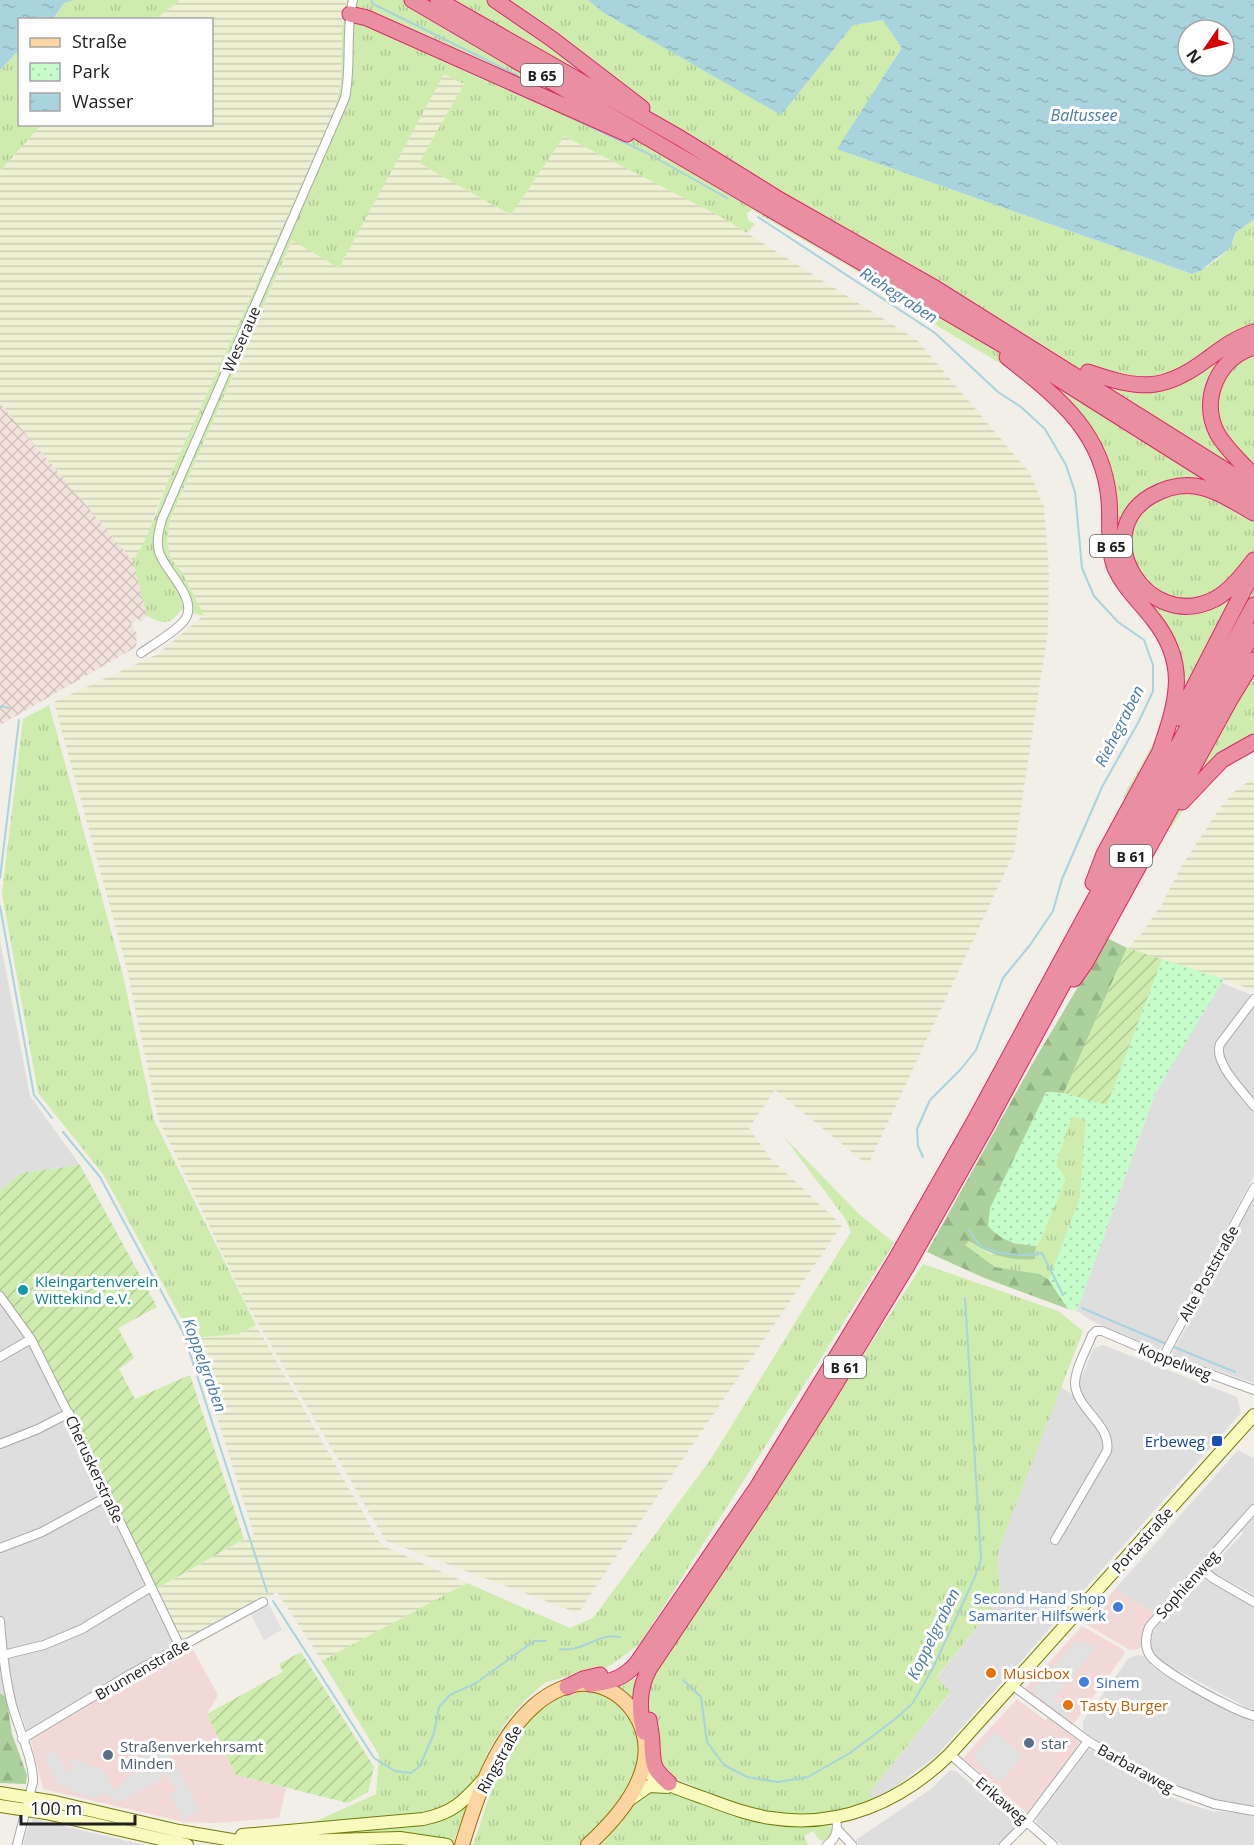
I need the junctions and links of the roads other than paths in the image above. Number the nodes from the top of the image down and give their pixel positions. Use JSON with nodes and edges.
{"nodes":[{"id":1,"x":412,"y":0,"type":"edge"},
{"id":2,"x":438,"y":0,"type":"edge"},
{"id":3,"x":495,"y":0,"type":"edge"},
{"id":4,"x":352,"y":7,"type":"edge"},
{"id":5,"x":680,"y":138,"type":"junction"},
{"id":6,"x":671,"y":152,"type":"junction"},
{"id":7,"x":745,"y":187,"type":"junction"},
{"id":8,"x":775,"y":205,"type":"junction"},
{"id":9,"x":882,"y":274,"type":"junction"},
{"id":10,"x":935,"y":288,"type":"junction"},
{"id":11,"x":1254,"y":332,"type":"edge"},
{"id":12,"x":1254,"y":347,"type":"edge"},
{"id":13,"x":1007,"y":357,"type":"junction"},
{"id":14,"x":1088,"y":372,"type":"junction"},
{"id":15,"x":1254,"y":475,"type":"edge"},
{"id":16,"x":1254,"y":488,"type":"edge"},
{"id":17,"x":1254,"y":502,"type":"edge"},
{"id":18,"x":1254,"y":512,"type":"edge"},
{"id":19,"x":1254,"y":560,"type":"edge"},
{"id":20,"x":1254,"y":570,"type":"edge"},
{"id":21,"x":1254,"y":605,"type":"edge"},
{"id":22,"x":1254,"y":630,"type":"edge"},
{"id":23,"x":141,"y":653,"type":"dead end"},
{"id":24,"x":1254,"y":660,"type":"edge"},
{"id":25,"x":1254,"y":742,"type":"edge"},
{"id":26,"x":1160,"y":751,"type":"junction"},
{"id":27,"x":1159,"y":830,"type":"junction"},
{"id":28,"x":1075,"y":934,"type":"junction"},
{"id":29,"x":1254,"y":999,"type":"edge"},
{"id":30,"x":1041,"y":1023,"type":"junction"},
{"id":31,"x":1254,"y":1106,"type":"edge"},
{"id":32,"x":1254,"y":1188,"type":"edge"},
{"id":33,"x":0,"y":1296,"type":"edge"},
{"id":34,"x":32,"y":1339,"type":"junction"},
{"id":35,"x":0,"y":1357,"type":"edge"},
{"id":36,"x":1162,"y":1357,"type":"junction"},
{"id":37,"x":1254,"y":1390,"type":"edge"},
{"id":38,"x":69,"y":1413,"type":"junction"},
{"id":39,"x":1254,"y":1415,"type":"edge"},
{"id":40,"x":0,"y":1444,"type":"edge"},
{"id":41,"x":108,"y":1496,"type":"junction"},
{"id":42,"x":1254,"y":1509,"type":"edge"},
{"id":43,"x":1055,"y":1540,"type":"dead end"},
{"id":44,"x":0,"y":1548,"type":"edge"},
{"id":45,"x":1201,"y":1569,"type":"junction"},
{"id":46,"x":151,"y":1587,"type":"junction"},
{"id":47,"x":263,"y":1602,"type":"dead end"},
{"id":48,"x":1254,"y":1602,"type":"edge"},
{"id":49,"x":0,"y":1621,"type":"edge"},
{"id":50,"x":180,"y":1647,"type":"junction"},
{"id":51,"x":646,"y":1648,"type":"junction"},
{"id":52,"x":3,"y":1655,"type":"junction"},
{"id":53,"x":643,"y":1681,"type":"junction"},
{"id":54,"x":590,"y":1684,"type":"junction"},
{"id":55,"x":1012,"y":1685,"type":"junction"},
{"id":56,"x":567,"y":1687,"type":"junction"},
{"id":57,"x":1254,"y":1716,"type":"edge"},
{"id":58,"x":644,"y":1732,"type":"junction"},
{"id":59,"x":22,"y":1739,"type":"junction"},
{"id":60,"x":1088,"y":1741,"type":"junction"},
{"id":61,"x":950,"y":1754,"type":"junction"},
{"id":62,"x":643,"y":1768,"type":"junction"},
{"id":63,"x":489,"y":1772,"type":"junction"},
{"id":64,"x":675,"y":1786,"type":"junction"},
{"id":65,"x":0,"y":1793,"type":"edge"},
{"id":66,"x":27,"y":1803,"type":"junction"},
{"id":67,"x":626,"y":1803,"type":"junction"},
{"id":68,"x":0,"y":1806,"type":"edge"},
{"id":69,"x":1254,"y":1811,"type":"edge"},
{"id":70,"x":1027,"y":1822,"type":"junction"},
{"id":71,"x":837,"y":1823,"type":"junction"},
{"id":72,"x":211,"y":1836,"type":"junction"},
{"id":73,"x":593,"y":1841,"type":"edge"},
{"id":74,"x":20,"y":1844,"type":"edge"},
{"id":75,"x":187,"y":1845,"type":"edge"},
{"id":76,"x":447,"y":1845,"type":"edge"},
{"id":77,"x":462,"y":1845,"type":"edge"},
{"id":78,"x":827,"y":1845,"type":"edge"},
{"id":79,"x":852,"y":1845,"type":"edge"},
{"id":80,"x":1004,"y":1845,"type":"edge"},
{"id":81,"x":1053,"y":1845,"type":"edge"}],
"edges":[{"from":1,"to":6,"type":"highway","number":"B 65"},
{"from":2,"to":5,"type":"highway","number":"B 65"},
{"from":3,"to":5,"type":"highway"},
{"from":4,"to":6,"type":"highway"},
{"from":4,"to":23,"type":"street","name":"Weseraue"},
{"from":5,"to":7,"type":"highway","number":"B 65"},
{"from":6,"to":7,"type":"highway","number":"B 65"},
{"from":7,"to":8,"type":"highway","number":"B 65"},
{"from":8,"to":9,"type":"highway","number":"B 65"},
{"from":8,"to":10,"type":"highway","number":"B 65"},
{"from":9,"to":13,"type":"highway","number":"B 65"},
{"from":9,"to":17,"type":"highway"},
{"from":10,"to":14,"type":"highway","number":"B 65"},
{"from":10,"to":16,"type":"highway"},
{"from":11,"to":14,"type":"highway"},
{"from":12,"to":15,"type":"highway"},
{"from":13,"to":18,"type":"highway"},
{"from":13,"to":26,"type":"highway","number":"B 65"},
{"from":14,"to":15,"type":"highway","number":"B 65"},
{"from":18,"to":19,"type":"highway"},
{"from":20,"to":26,"type":"highway"},
{"from":21,"to":28,"type":"highway","number":"B 61"},
{"from":22,"to":30,"type":"highway","number":"B 61"},
{"from":24,"to":27,"type":"highway"},
{"from":25,"to":27,"type":"highway"},
{"from":26,"to":28,"type":"highway","number":"B 65"},
{"from":27,"to":30,"type":"highway"},
{"from":28,"to":51,"type":"highway","number":"B 61"},
{"from":29,"to":31,"type":"street"},
{"from":30,"to":53,"type":"highway","number":"B 61"},
{"from":32,"to":36,"type":"street","name":"Alte Poststraße"},
{"from":33,"to":34,"type":"street","name":"Cheruskerstraße"},
{"from":34,"to":35,"type":"street"},
{"from":34,"to":38,"type":"street","name":"Cheruskerstraße"},
{"from":36,"to":37,"type":"street","name":"Koppelweg"},
{"from":36,"to":43,"type":"street","name":"Koppelweg"},
{"from":38,"to":40,"type":"street"},
{"from":38,"to":41,"type":"street","name":"Cheruskerstraße"},
{"from":39,"to":55,"type":"main road","name":"Portastraße"},
{"from":41,"to":44,"type":"street"},
{"from":41,"to":46,"type":"street","name":"Cheruskerstraße"},
{"from":42,"to":45,"type":"street","name":"Sophienweg"},
{"from":45,"to":48,"type":"street"},
{"from":45,"to":57,"type":"street","name":"Sophienweg"},
{"from":46,"to":50,"type":"street","name":"Cheruskerstraße"},
{"from":46,"to":52,"type":"street"},
{"from":47,"to":50,"type":"street","name":"Brunnenstraße"},
{"from":49,"to":52,"type":"street"},
{"from":50,"to":59,"type":"street","name":"Brunnenstraße"},
{"from":51,"to":54,"type":"highway","number":"B 61"},
{"from":51,"to":56,"type":"highway"},
{"from":52,"to":59,"type":"street"},
{"from":53,"to":58,"type":"highway","number":"B 61"},
{"from":53,"to":64,"type":"highway"},
{"from":54,"to":56,"type":"main road","name":"Ringstraße","number":"B 61"},
{"from":54,"to":58,"type":"main road"},
{"from":55,"to":60,"type":"street","name":"Barbaraweg"},
{"from":55,"to":61,"type":"main road","name":"Portastraße"},
{"from":56,"to":63,"type":"main road","name":"Ringstraße","number":"B 61"},
{"from":58,"to":62,"type":"main road","number":"B 61"},
{"from":59,"to":66,"type":"street"},
{"from":60,"to":69,"type":"street","name":"Barbaraweg"},
{"from":60,"to":70,"type":"street","name":"Barbaraweg"},
{"from":61,"to":70,"type":"street","name":"Erikaweg"},
{"from":61,"to":71,"type":"main road","name":"Portastraße"},
{"from":62,"to":64,"type":"main road","name":"Portastraße"},
{"from":62,"to":67,"type":"main road","number":"B 61"},
{"from":63,"to":72,"type":"main road"},
{"from":63,"to":77,"type":"main road","name":"Ringstraße","number":"B 61"},
{"from":64,"to":67,"type":"main road","name":"Portastraße"},
{"from":64,"to":71,"type":"main road","name":"Portastraße"},
{"from":65,"to":66,"type":"main road"},
{"from":66,"to":68,"type":"main road"},
{"from":66,"to":72,"type":"main road"},
{"from":66,"to":74,"type":"street"},
{"from":66,"to":75,"type":"main road"},
{"from":67,"to":73,"type":"main road","number":"B 61"},
{"from":70,"to":80,"type":"street","name":"Barbaraweg"},
{"from":70,"to":81,"type":"street","name":"Erikaweg"},
{"from":71,"to":78,"type":"street"},
{"from":71,"to":79,"type":"street"},
{"from":72,"to":76,"type":"main road"}]}
